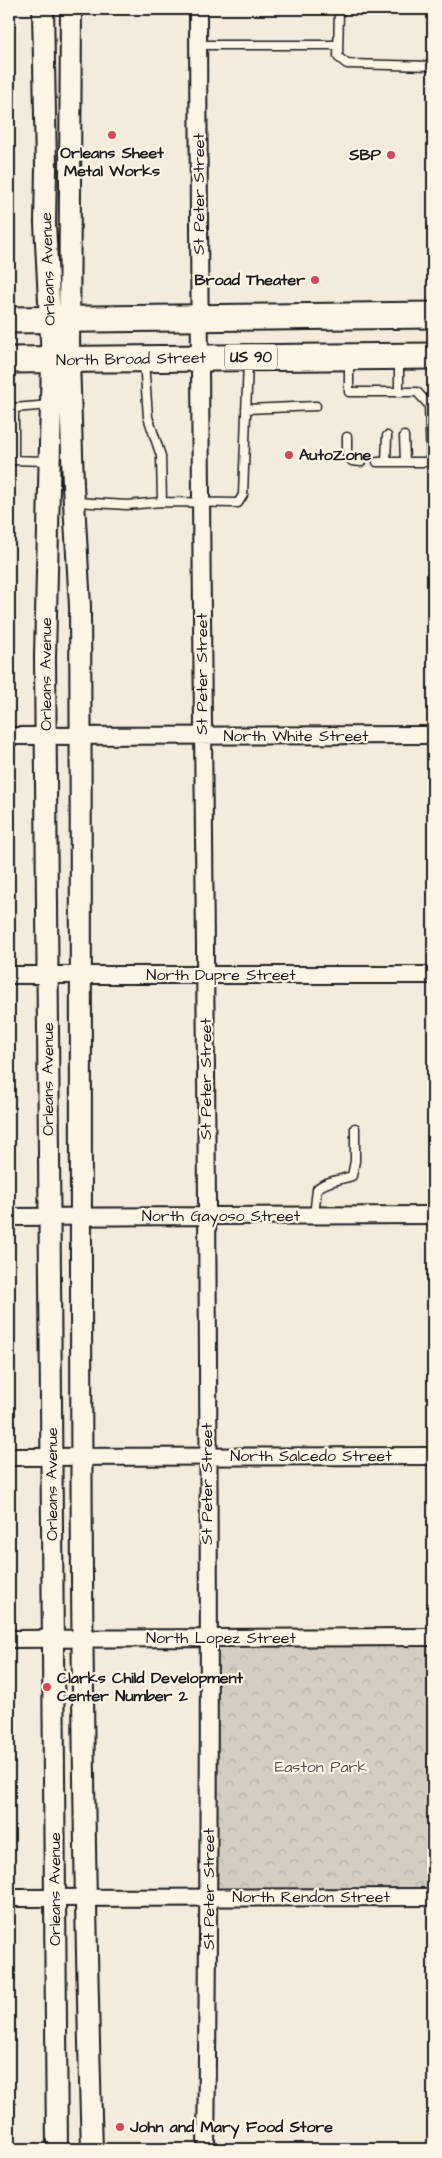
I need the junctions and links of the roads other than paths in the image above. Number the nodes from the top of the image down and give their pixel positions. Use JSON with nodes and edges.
{"nodes":[{"id":1,"x":44,"y":9,"type":"edge"},
{"id":2,"x":71,"y":9,"type":"edge"},
{"id":3,"x":198,"y":9,"type":"edge"},
{"id":4,"x":339,"y":9,"type":"edge"},
{"id":5,"x":198,"y":45,"type":"junction"},
{"id":6,"x":338,"y":45,"type":"junction"},
{"id":7,"x":433,"y":66,"type":"edge"},
{"id":8,"x":433,"y":315,"type":"edge"},
{"id":9,"x":60,"y":319,"type":"junction"},
{"id":10,"x":199,"y":319,"type":"junction"},
{"id":11,"x":9,"y":320,"type":"edge"},
{"id":12,"x":400,"y":356,"type":"junction"},
{"id":13,"x":433,"y":356,"type":"edge"},
{"id":14,"x":248,"y":357,"type":"junction"},
{"id":15,"x":348,"y":357,"type":"junction"},
{"id":16,"x":199,"y":358,"type":"junction"},
{"id":17,"x":144,"y":359,"type":"junction"},
{"id":18,"x":9,"y":360,"type":"edge"},
{"id":19,"x":61,"y":360,"type":"junction"},
{"id":20,"x":349,"y":392,"type":"junction"},
{"id":21,"x":403,"y":394,"type":"junction"},
{"id":22,"x":346,"y":400,"type":"dead end"},
{"id":23,"x":51,"y":405,"type":"junction"},
{"id":24,"x":431,"y":405,"type":"edge"},
{"id":25,"x":316,"y":406,"type":"dead end"},
{"id":26,"x":11,"y":408,"type":"edge"},
{"id":27,"x":246,"y":409,"type":"junction"},
{"id":28,"x":386,"y":436,"type":"dead end"},
{"id":29,"x":404,"y":436,"type":"dead end"},
{"id":30,"x":347,"y":437,"type":"dead end"},
{"id":31,"x":11,"y":460,"type":"edge"},
{"id":32,"x":50,"y":462,"type":"junction"},
{"id":33,"x":362,"y":462,"type":"dead end"},
{"id":34,"x":377,"y":462,"type":"dead end"},
{"id":35,"x":386,"y":462,"type":"junction"},
{"id":36,"x":405,"y":462,"type":"junction"},
{"id":37,"x":432,"y":462,"type":"edge"},
{"id":38,"x":74,"y":502,"type":"junction"},
{"id":39,"x":162,"y":502,"type":"junction"},
{"id":40,"x":200,"y":503,"type":"junction"},
{"id":41,"x":433,"y":735,"type":"edge"},
{"id":42,"x":9,"y":736,"type":"edge"},
{"id":43,"x":46,"y":736,"type":"junction"},
{"id":44,"x":80,"y":736,"type":"junction"},
{"id":45,"x":202,"y":736,"type":"junction"},
{"id":46,"x":9,"y":975,"type":"edge"},
{"id":47,"x":48,"y":975,"type":"junction"},
{"id":48,"x":81,"y":975,"type":"junction"},
{"id":49,"x":206,"y":975,"type":"junction"},
{"id":50,"x":433,"y":975,"type":"edge"},
{"id":51,"x":355,"y":1128,"type":"dead end"},
{"id":52,"x":433,"y":1215,"type":"edge"},
{"id":53,"x":314,"y":1216,"type":"junction"},
{"id":54,"x":9,"y":1217,"type":"edge"},
{"id":55,"x":50,"y":1217,"type":"junction"},
{"id":56,"x":82,"y":1217,"type":"junction"},
{"id":57,"x":207,"y":1217,"type":"junction"},
{"id":58,"x":52,"y":1456,"type":"junction"},
{"id":59,"x":207,"y":1456,"type":"junction"},
{"id":60,"x":433,"y":1456,"type":"edge"},
{"id":61,"x":9,"y":1457,"type":"edge"},
{"id":62,"x":82,"y":1457,"type":"junction"},
{"id":63,"x":433,"y":1637,"type":"edge"},
{"id":64,"x":208,"y":1638,"type":"junction"},
{"id":65,"x":9,"y":1639,"type":"edge"},
{"id":66,"x":53,"y":1639,"type":"junction"},
{"id":67,"x":84,"y":1639,"type":"junction"},
{"id":68,"x":433,"y":1896,"type":"edge"},
{"id":69,"x":209,"y":1897,"type":"junction"},
{"id":70,"x":9,"y":1898,"type":"edge"},
{"id":71,"x":55,"y":1898,"type":"junction"},
{"id":72,"x":87,"y":1898,"type":"junction"},
{"id":73,"x":57,"y":2149,"type":"edge"},
{"id":74,"x":92,"y":2149,"type":"edge"},
{"id":75,"x":206,"y":2149,"type":"edge"}],
"edges":[{"from":1,"to":9,"type":"street","name":"Orleans Avenue"},
{"from":2,"to":9,"type":"street","name":"Orleans Avenue"},
{"from":3,"to":5,"type":"street","name":"St Peter Street"},
{"from":4,"to":6,"type":"lane"},
{"from":5,"to":6,"type":"lane"},
{"from":5,"to":10,"type":"street","name":"St Peter Street"},
{"from":6,"to":7,"type":"lane"},
{"from":8,"to":10,"type":"main road"},
{"from":9,"to":10,"type":"main road"},
{"from":9,"to":11,"type":"main road"},
{"from":9,"to":19,"type":"street","name":"Orleans Avenue"},
{"from":10,"to":16,"type":"street","name":"St Peter Street"},
{"from":12,"to":13,"type":"main road","name":"North Broad Street","number":"US 90"},
{"from":12,"to":15,"type":"main road","name":"North Broad Street","number":"US 90"},
{"from":12,"to":21,"type":"lane"},
{"from":14,"to":15,"type":"main road","name":"North Broad Street","number":"US 90"},
{"from":14,"to":16,"type":"main road","name":"North Broad Street","number":"US 90"},
{"from":14,"to":27,"type":"lane"},
{"from":15,"to":20,"type":"lane"},
{"from":16,"to":17,"type":"main road","name":"North Broad Street","number":"US 90"},
{"from":16,"to":40,"type":"street","name":"St Peter Street"},
{"from":17,"to":19,"type":"main road","name":"North Broad Street","number":"US 90"},
{"from":17,"to":39,"type":"lane"},
{"from":18,"to":19,"type":"main road","name":"North Broad Street","number":"US 90"},
{"from":19,"to":23,"type":"street","name":"Orleans Avenue"},
{"from":19,"to":38,"type":"street","name":"Orleans Avenue"},
{"from":20,"to":21,"type":"lane"},
{"from":20,"to":22,"type":"lane"},
{"from":21,"to":24,"type":"lane"},
{"from":23,"to":26,"type":"lane"},
{"from":23,"to":32,"type":"street","name":"Orleans Avenue"},
{"from":24,"to":37,"type":"lane"},
{"from":25,"to":27,"type":"lane"},
{"from":26,"to":31,"type":"lane"},
{"from":27,"to":40,"type":"lane"},
{"from":28,"to":35,"type":"lane"},
{"from":29,"to":36,"type":"lane"},
{"from":30,"to":33,"type":"lane"},
{"from":31,"to":32,"type":"lane"},
{"from":32,"to":43,"type":"street","name":"Orleans Avenue"},
{"from":34,"to":35,"type":"lane"},
{"from":35,"to":36,"type":"lane"},
{"from":36,"to":37,"type":"lane"},
{"from":38,"to":39,"type":"lane"},
{"from":38,"to":44,"type":"street","name":"Orleans Avenue"},
{"from":39,"to":40,"type":"lane"},
{"from":40,"to":45,"type":"street","name":"St Peter Street"},
{"from":41,"to":45,"type":"street","name":"North White Street"},
{"from":42,"to":43,"type":"street","name":"North White Street"},
{"from":43,"to":44,"type":"street","name":"North White Street"},
{"from":43,"to":47,"type":"street","name":"Orleans Avenue"},
{"from":44,"to":45,"type":"street","name":"North White Street"},
{"from":44,"to":48,"type":"street","name":"Orleans Avenue"},
{"from":45,"to":49,"type":"street","name":"St Peter Street"},
{"from":46,"to":47,"type":"street","name":"North Dupre Street"},
{"from":47,"to":48,"type":"street","name":"North Dupre Street"},
{"from":47,"to":55,"type":"street","name":"Orleans Avenue"},
{"from":48,"to":49,"type":"street","name":"North Dupre Street"},
{"from":48,"to":56,"type":"street","name":"Orleans Avenue"},
{"from":49,"to":50,"type":"street","name":"North Dupre Street"},
{"from":49,"to":57,"type":"street","name":"St Peter Street"},
{"from":51,"to":53,"type":"lane"},
{"from":52,"to":53,"type":"street","name":"North Gayoso Street"},
{"from":53,"to":57,"type":"street","name":"North Gayoso Street"},
{"from":54,"to":55,"type":"street","name":"North Gayoso Street"},
{"from":55,"to":56,"type":"street","name":"North Gayoso Street"},
{"from":55,"to":58,"type":"street","name":"Orleans Avenue"},
{"from":56,"to":57,"type":"street","name":"North Gayoso Street"},
{"from":56,"to":62,"type":"street","name":"Orleans Avenue"},
{"from":57,"to":59,"type":"street","name":"St Peter Street"},
{"from":58,"to":61,"type":"street","name":"North Salcedo Street"},
{"from":58,"to":62,"type":"street","name":"North Salcedo Street"},
{"from":58,"to":66,"type":"street","name":"Orleans Avenue"},
{"from":59,"to":60,"type":"street","name":"North Salcedo Street"},
{"from":59,"to":62,"type":"street","name":"North Salcedo Street"},
{"from":59,"to":64,"type":"street","name":"St Peter Street"},
{"from":62,"to":67,"type":"street","name":"Orleans Avenue"},
{"from":63,"to":64,"type":"street","name":"North Lopez Street"},
{"from":64,"to":67,"type":"street","name":"North Lopez Street"},
{"from":64,"to":69,"type":"street","name":"St Peter Street"},
{"from":65,"to":66,"type":"street","name":"North Lopez Street"},
{"from":66,"to":67,"type":"street","name":"North Lopez Street"},
{"from":66,"to":71,"type":"street","name":"Orleans Avenue"},
{"from":67,"to":72,"type":"street","name":"Orleans Avenue"},
{"from":68,"to":69,"type":"street","name":"North Rendon Street"},
{"from":69,"to":72,"type":"street","name":"North Rendon Street"},
{"from":69,"to":75,"type":"street","name":"St Peter Street"},
{"from":70,"to":71,"type":"street","name":"North Rendon Street"},
{"from":71,"to":72,"type":"street","name":"North Rendon Street"},
{"from":71,"to":73,"type":"street","name":"Orleans Avenue"},
{"from":72,"to":74,"type":"street","name":"Orleans Avenue"}]}
